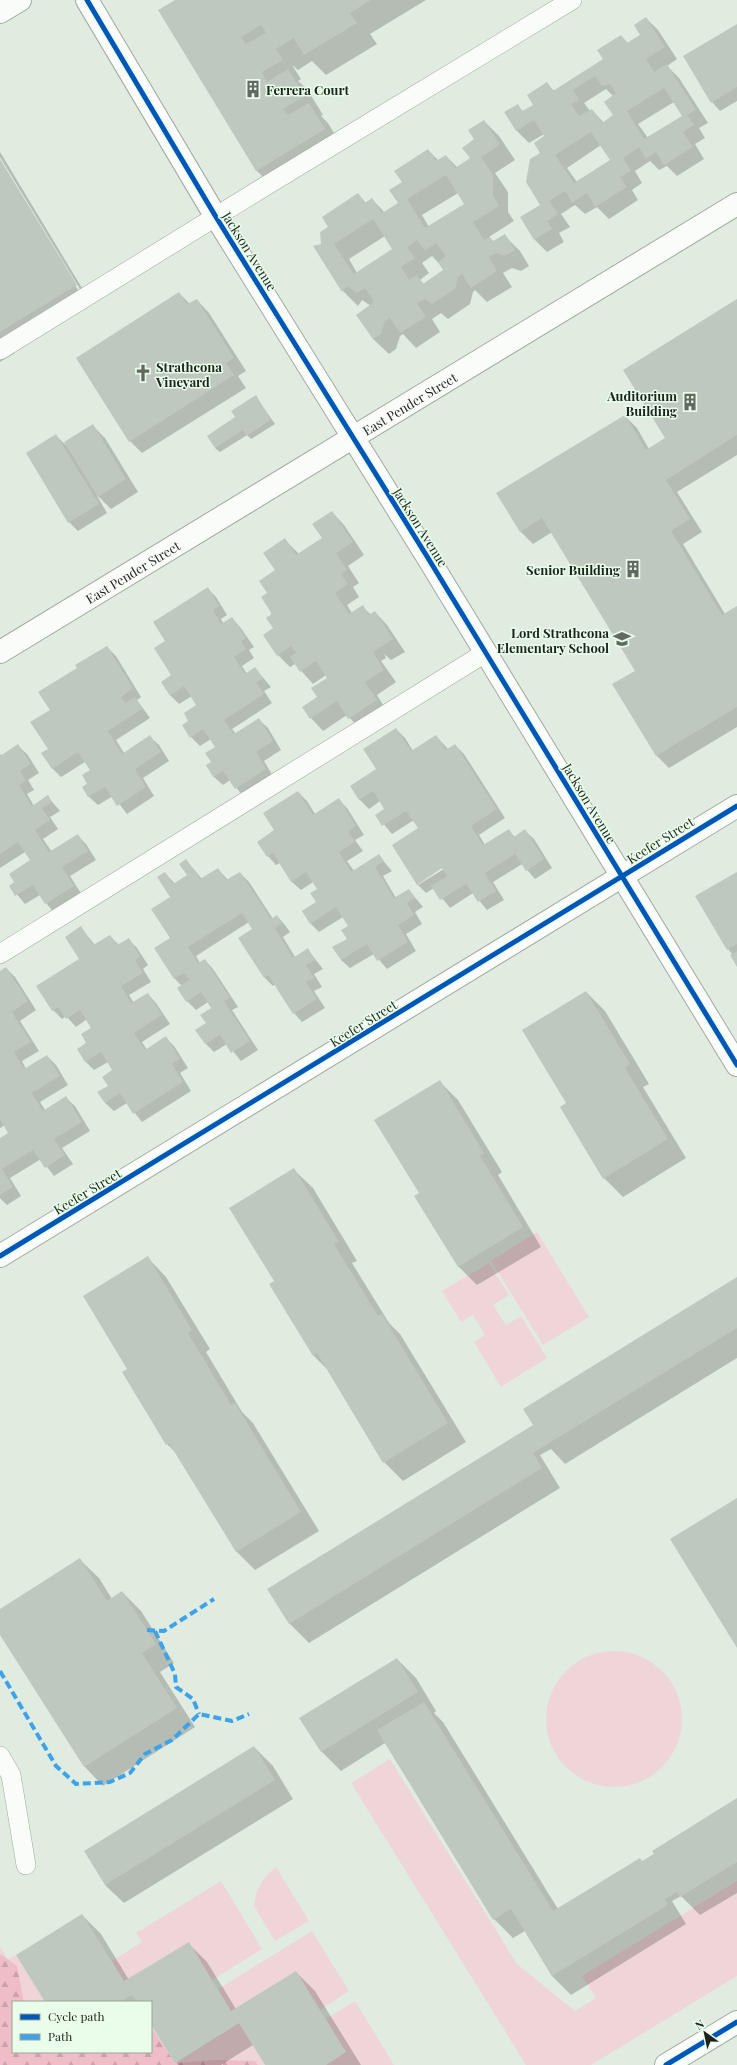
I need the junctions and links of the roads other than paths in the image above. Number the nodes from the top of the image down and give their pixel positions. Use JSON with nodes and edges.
{"nodes":[{"id":1,"x":20,"y":0,"type":"edge"},
{"id":2,"x":87,"y":0,"type":"edge"},
{"id":3,"x":572,"y":0,"type":"edge"},
{"id":4,"x":0,"y":12,"type":"edge"},
{"id":5,"x":737,"y":204,"type":"edge"},
{"id":6,"x":216,"y":217,"type":"junction"},
{"id":7,"x":0,"y":350,"type":"edge"},
{"id":8,"x":353,"y":437,"type":"junction"},
{"id":9,"x":0,"y":652,"type":"edge"},
{"id":10,"x":485,"y":653,"type":"junction"},
{"id":11,"x":737,"y":806,"type":"edge"},
{"id":12,"x":622,"y":877,"type":"junction"},
{"id":13,"x":0,"y":954,"type":"edge"},
{"id":14,"x":737,"y":1065,"type":"edge"},
{"id":15,"x":0,"y":1256,"type":"edge"},
{"id":16,"x":0,"y":1756,"type":"edge"},
{"id":17,"x":26,"y":1865,"type":"dead end"},
{"id":18,"x":737,"y":2022,"type":"edge"},
{"id":19,"x":666,"y":2065,"type":"edge"}],
"edges":[{"from":1,"to":4,"type":"street"},
{"from":2,"to":6,"type":"street","name":"Jackson Avenue"},
{"from":3,"to":6,"type":"lane"},
{"from":5,"to":8,"type":"street","name":"East Pender Street"},
{"from":6,"to":7,"type":"lane"},
{"from":6,"to":8,"type":"street","name":"Jackson Avenue"},
{"from":8,"to":9,"type":"street","name":"East Pender Street"},
{"from":8,"to":10,"type":"street","name":"Jackson Avenue"},
{"from":10,"to":12,"type":"street","name":"Jackson Avenue"},
{"from":10,"to":13,"type":"lane"},
{"from":11,"to":12,"type":"street","name":"Keefer Street"},
{"from":12,"to":14,"type":"street","name":"Jackson Avenue"},
{"from":12,"to":15,"type":"street","name":"Keefer Street"},
{"from":16,"to":17,"type":"lane"},
{"from":18,"to":19,"type":"street"}]}
